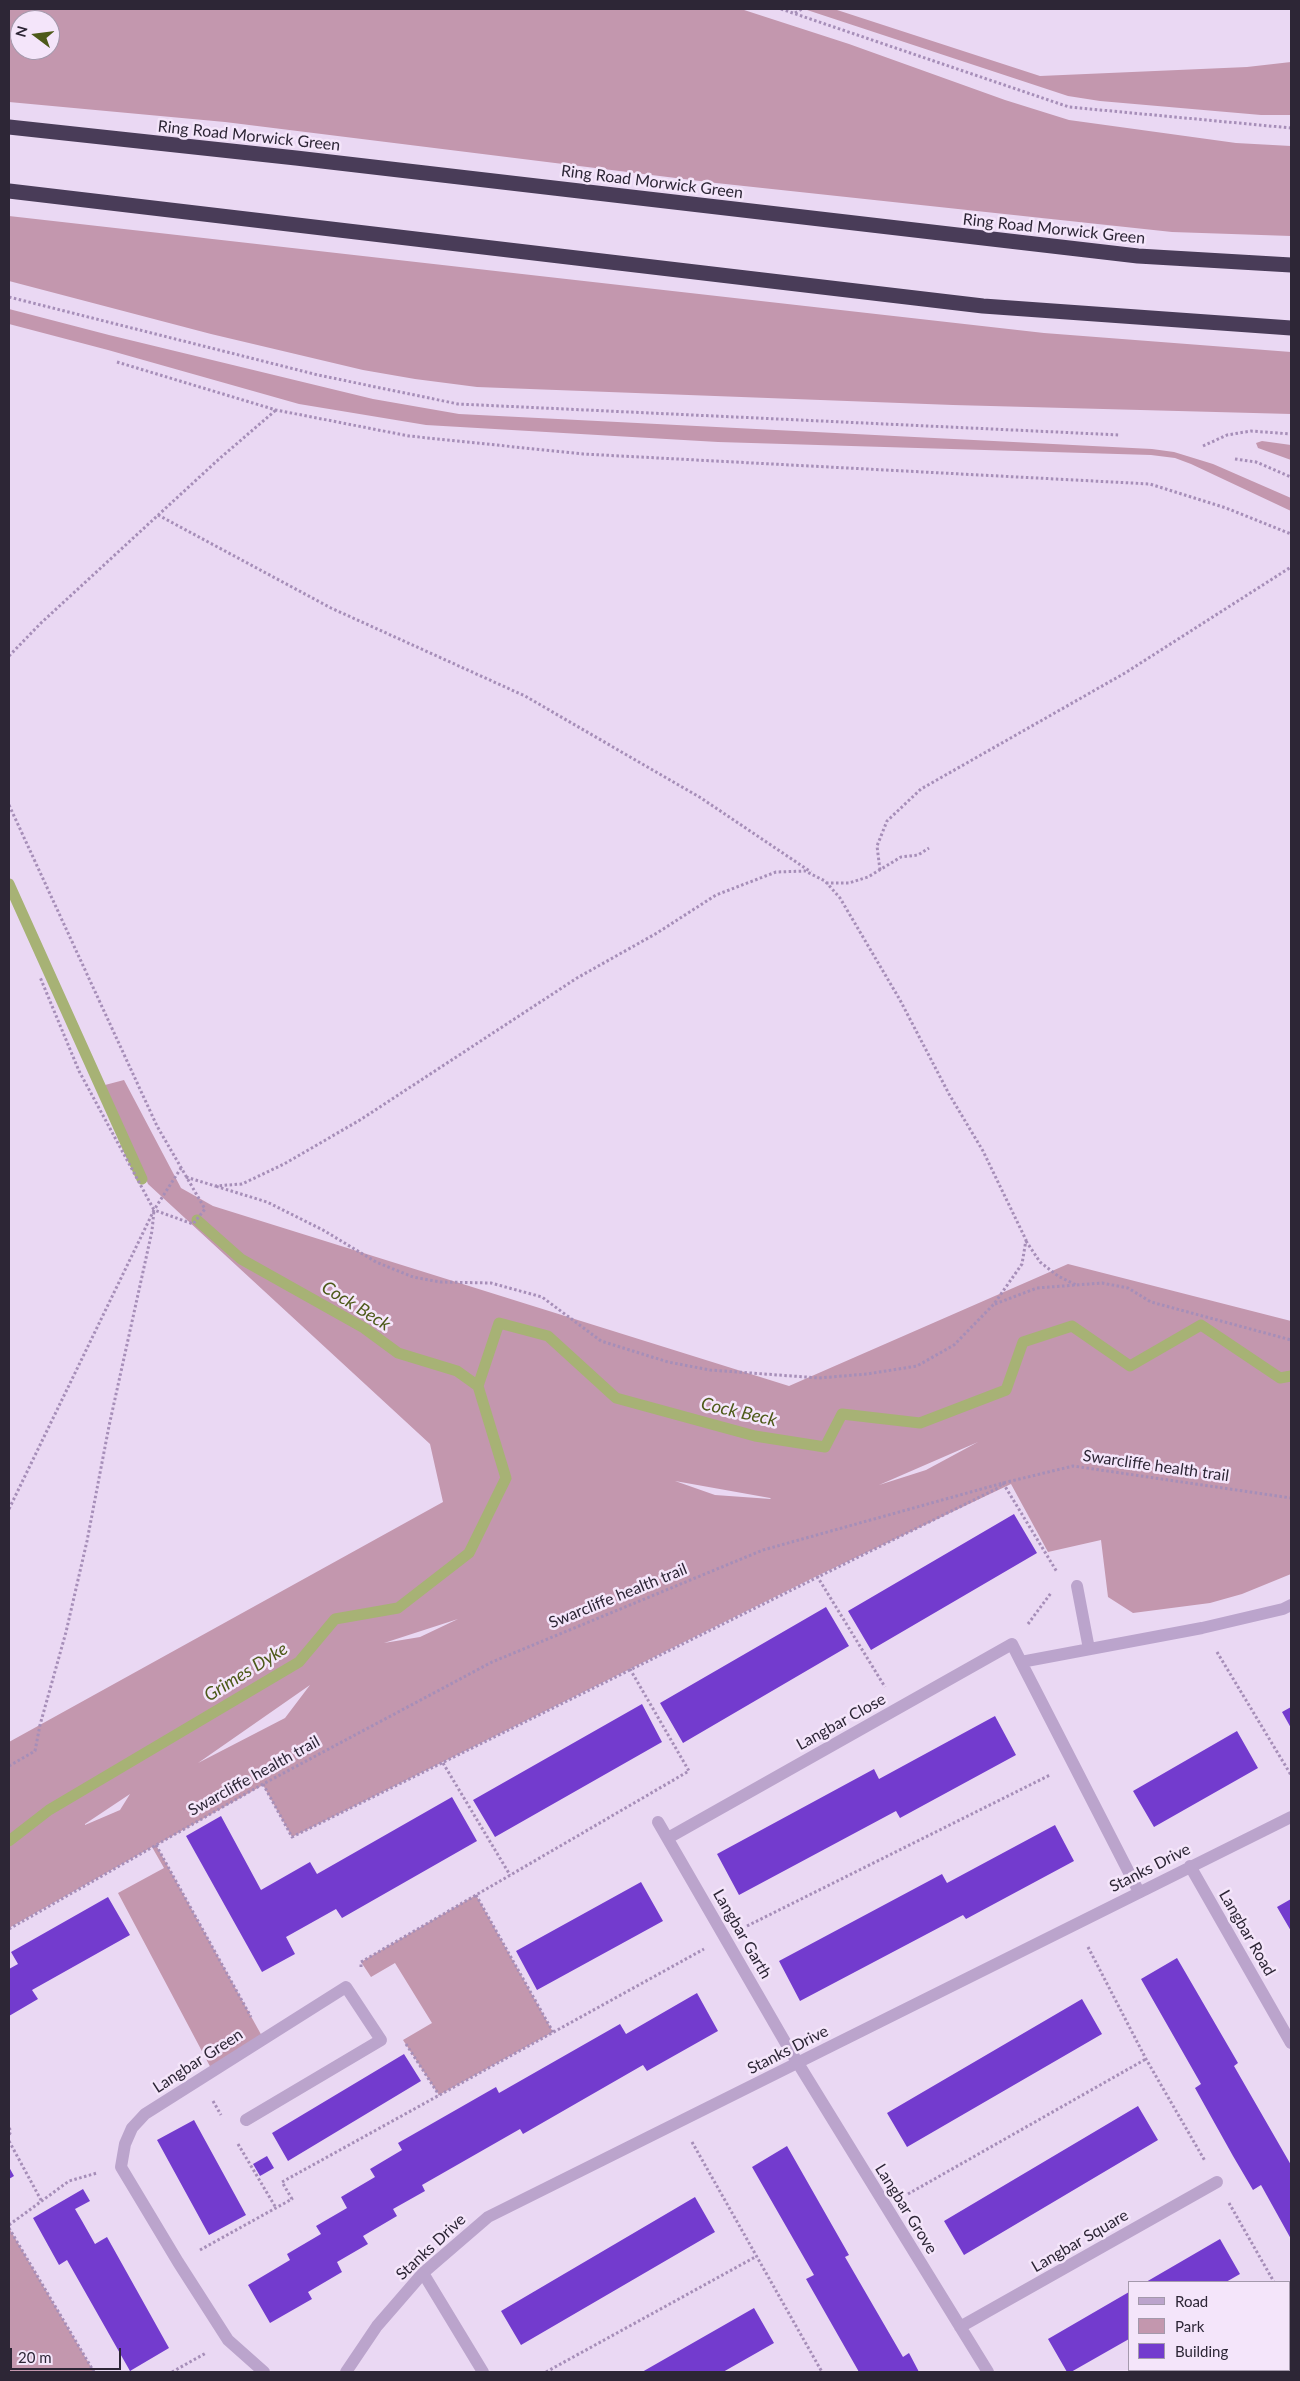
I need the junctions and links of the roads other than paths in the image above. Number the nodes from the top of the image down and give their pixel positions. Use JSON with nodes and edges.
{"nodes":[{"id":1,"x":9,"y":127,"type":"edge"},
{"id":2,"x":9,"y":191,"type":"edge"},
{"id":3,"x":1291,"y":265,"type":"edge"},
{"id":4,"x":1291,"y":328,"type":"edge"},
{"id":5,"x":1077,"y":1586,"type":"dead end"},
{"id":6,"x":1291,"y":1605,"type":"edge"},
{"id":7,"x":1089,"y":1649,"type":"junction"},
{"id":8,"x":1021,"y":1662,"type":"junction"},
{"id":9,"x":1291,"y":1817,"type":"edge"},
{"id":10,"x":658,"y":1822,"type":"dead end"},
{"id":11,"x":668,"y":1838,"type":"junction"},
{"id":12,"x":1190,"y":1866,"type":"junction"},
{"id":13,"x":1139,"y":1892,"type":"junction"},
{"id":14,"x":1291,"y":2043,"type":"edge"},
{"id":15,"x":798,"y":2063,"type":"junction"},
{"id":16,"x":246,"y":2120,"type":"dead end"},
{"id":17,"x":1217,"y":2182,"type":"road end"},
{"id":18,"x":423,"y":2273,"type":"junction"},
{"id":19,"x":960,"y":2328,"type":"junction"},
{"id":20,"x":264,"y":2372,"type":"edge"},
{"id":21,"x":346,"y":2372,"type":"edge"},
{"id":22,"x":483,"y":2372,"type":"edge"},
{"id":23,"x":988,"y":2372,"type":"edge"}],
"edges":[{"from":1,"to":3,"type":"highway","name":"Ring Road Morwick Green"},
{"from":2,"to":4,"type":"highway"},
{"from":5,"to":7,"type":"street"},
{"from":6,"to":7,"type":"street"},
{"from":7,"to":8,"type":"street"},
{"from":8,"to":11,"type":"street","name":"Langbar Close"},
{"from":8,"to":13,"type":"street"},
{"from":9,"to":12,"type":"street","name":"Stanks Drive"},
{"from":10,"to":11,"type":"street","name":"Langbar Garth"},
{"from":11,"to":15,"type":"street","name":"Langbar Garth"},
{"from":12,"to":13,"type":"street","name":"Stanks Drive"},
{"from":12,"to":14,"type":"street","name":"Langbar Road"},
{"from":13,"to":15,"type":"street","name":"Stanks Drive"},
{"from":15,"to":18,"type":"street","name":"Stanks Drive"},
{"from":15,"to":19,"type":"street","name":"Langbar Grove"},
{"from":16,"to":20,"type":"street","name":"Langbar Green"},
{"from":17,"to":19,"type":"street","name":"Langbar Square"},
{"from":18,"to":21,"type":"street","name":"Stanks Drive"},
{"from":18,"to":22,"type":"street"},
{"from":19,"to":23,"type":"street","name":"Langbar Grove"}]}
